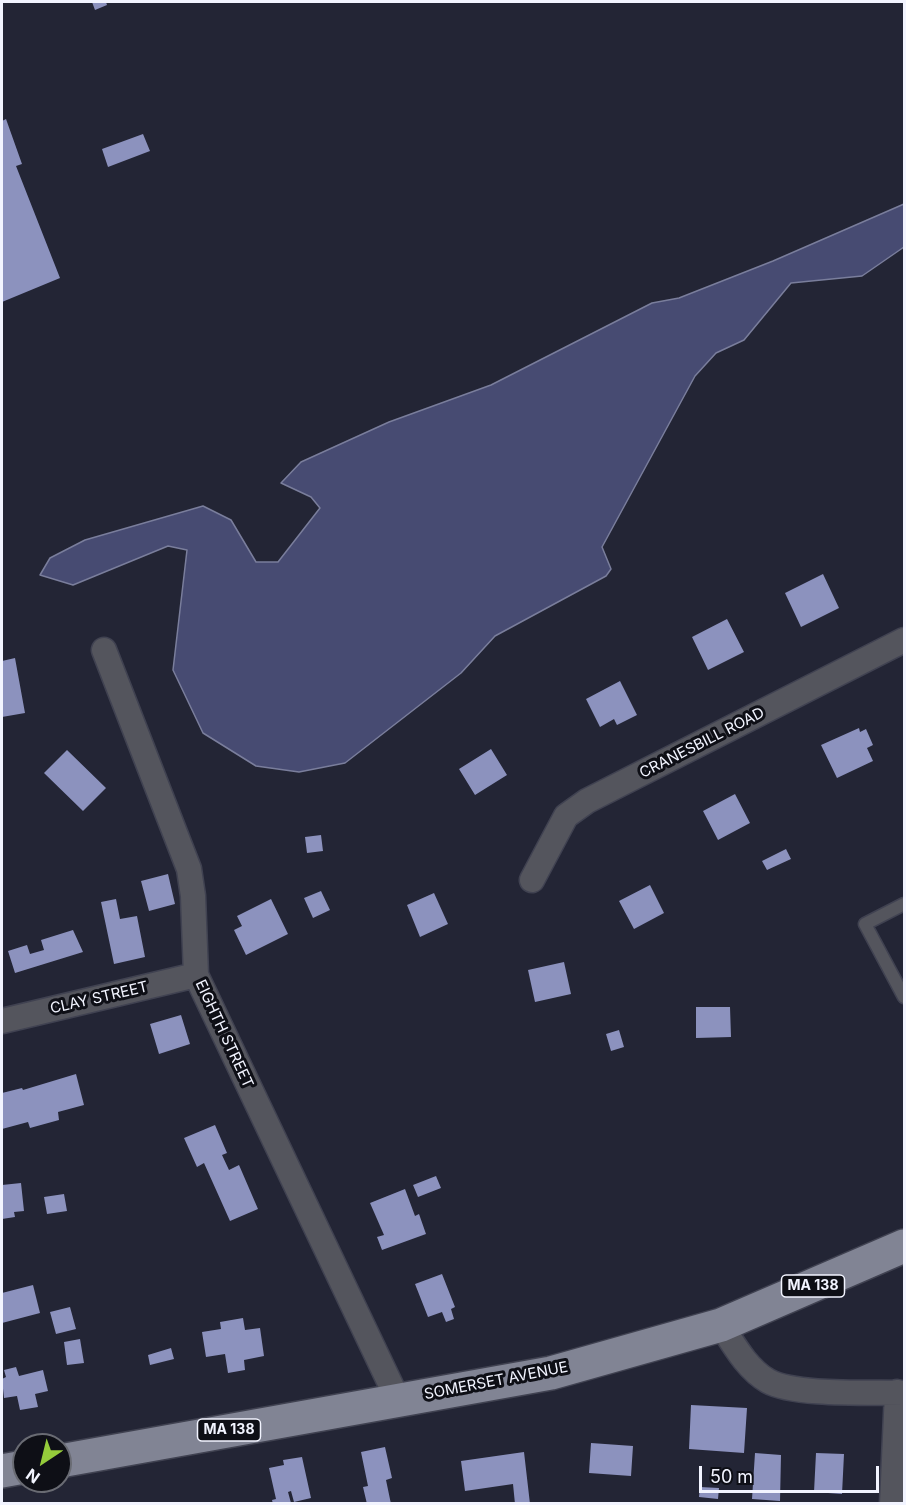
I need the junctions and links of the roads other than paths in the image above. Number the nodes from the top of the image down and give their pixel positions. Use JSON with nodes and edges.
{"nodes":[{"id":1,"x":904,"y":640,"type":"edge"},
{"id":2,"x":104,"y":651,"type":"dead end"},
{"id":3,"x":532,"y":880,"type":"dead end"},
{"id":4,"x":904,"y":904,"type":"edge"},
{"id":5,"x":196,"y":975,"type":"junction"},
{"id":6,"x":904,"y":997,"type":"edge"},
{"id":7,"x":2,"y":1021,"type":"edge"},
{"id":8,"x":904,"y":1246,"type":"edge"},
{"id":9,"x":721,"y":1325,"type":"junction"},
{"id":10,"x":901,"y":1393,"type":"edge"},
{"id":11,"x":398,"y":1400,"type":"junction"},
{"id":12,"x":72,"y":1459,"type":"edge"},
{"id":13,"x":892,"y":1503,"type":"edge"}],
"edges":[{"from":1,"to":3,"type":"street","name":"CRANESBILL ROAD"},
{"from":2,"to":5,"type":"street","name":"EIGHTH STREET"},
{"from":4,"to":6,"type":"lane"},
{"from":5,"to":7,"type":"street","name":"CLAY STREET"},
{"from":5,"to":11,"type":"street","name":"EIGHTH STREET"},
{"from":8,"to":9,"type":"main road","number":"MA 138"},
{"from":9,"to":10,"type":"street"},
{"from":9,"to":11,"type":"main road","name":"SOMERSET AVENUE","number":"MA 138"},
{"from":10,"to":13,"type":"street"},
{"from":11,"to":12,"type":"main road","name":"SOMERSET AVENUE","number":"MA 138"}]}
